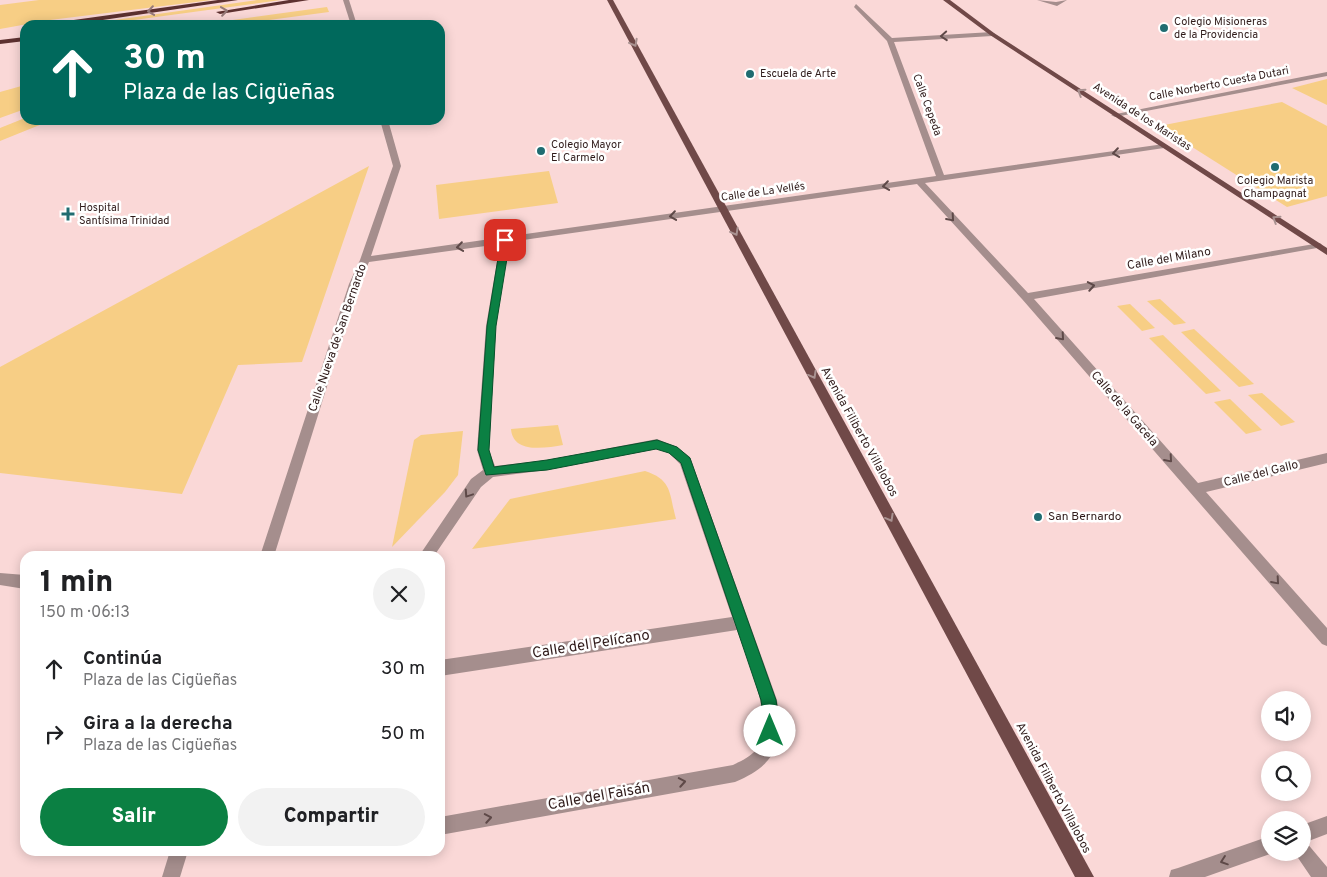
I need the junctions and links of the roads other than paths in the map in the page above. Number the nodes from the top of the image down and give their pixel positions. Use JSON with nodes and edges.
{"nodes":[{"id":1,"x":234,"y":0,"type":"edge"},
{"id":2,"x":305,"y":0,"type":"edge"},
{"id":3,"x":346,"y":0,"type":"edge"},
{"id":4,"x":610,"y":0,"type":"edge"},
{"id":5,"x":946,"y":0,"type":"edge"},
{"id":6,"x":1040,"y":0,"type":"edge"},
{"id":7,"x":1064,"y":0,"type":"edge"},
{"id":8,"x":856,"y":6,"type":"dead end"},
{"id":9,"x":210,"y":13,"type":"dead end"},
{"id":10,"x":88,"y":20,"type":"edge"},
{"id":11,"x":352,"y":20,"type":"edge"},
{"id":12,"x":992,"y":34,"type":"junction"},
{"id":13,"x":20,"y":40,"type":"edge"},
{"id":14,"x":890,"y":40,"type":"junction"},
{"id":15,"x":0,"y":42,"type":"edge"},
{"id":16,"x":1327,"y":74,"type":"edge"},
{"id":17,"x":1115,"y":115,"type":"junction"},
{"id":18,"x":385,"y":125,"type":"edge"},
{"id":19,"x":1164,"y":146,"type":"junction"},
{"id":20,"x":942,"y":178,"type":"junction"},
{"id":21,"x":919,"y":181,"type":"junction"},
{"id":22,"x":723,"y":209,"type":"junction"},
{"id":23,"x":505,"y":240,"type":"junction"},
{"id":24,"x":1317,"y":245,"type":"junction"},
{"id":25,"x":1327,"y":252,"type":"edge"},
{"id":26,"x":365,"y":260,"type":"junction"},
{"id":27,"x":1026,"y":297,"type":"junction"},
{"id":28,"x":1327,"y":458,"type":"edge"},
{"id":29,"x":490,"y":472,"type":"junction"},
{"id":30,"x":1195,"y":490,"type":"junction"},
{"id":31,"x":268,"y":551,"type":"edge"},
{"id":32,"x":429,"y":551,"type":"edge"},
{"id":33,"x":0,"y":579,"type":"edge"},
{"id":34,"x":20,"y":581,"type":"edge"},
{"id":35,"x":743,"y":622,"type":"junction"},
{"id":36,"x":1327,"y":639,"type":"edge"},
{"id":37,"x":445,"y":667,"type":"edge"},
{"id":38,"x":445,"y":825,"type":"edge"},
{"id":39,"x":1327,"y":825,"type":"edge"},
{"id":40,"x":1311,"y":831,"type":"edge"},
{"id":41,"x":1261,"y":848,"type":"edge"},
{"id":42,"x":177,"y":856,"type":"edge"},
{"id":43,"x":1311,"y":861,"type":"edge"},
{"id":44,"x":171,"y":877,"type":"edge"},
{"id":45,"x":1086,"y":877,"type":"edge"},
{"id":46,"x":1178,"y":877,"type":"edge"},
{"id":47,"x":1323,"y":877,"type":"edge"}],
"edges":[{"from":1,"to":10,"type":"highway","one_way":true},
{"from":9,"to":2,"type":"highway","one_way":true},
{"from":3,"to":11,"type":"street"},
{"from":4,"to":22,"type":"main road","name":"Avenida Filiberto Villalobos","one_way":true},
{"from":5,"to":12,"type":"main road","name":"Avenida de los Maristas"},
{"from":6,"to":7,"type":"street"},
{"from":8,"to":14,"type":"street","name":"Calle Cepeda"},
{"from":12,"to":14,"type":"street","one_way":true},
{"from":17,"to":12,"type":"main road","name":"Avenida de los Maristas","one_way":true},
{"from":13,"to":15,"type":"highway"},
{"from":14,"to":20,"type":"street","name":"Calle Cepeda"},
{"from":16,"to":17,"type":"street","name":"Calle Norberto Cuesta Dutari"},
{"from":17,"to":19,"type":"main road","name":"Avenida de los Maristas"},
{"from":18,"to":26,"type":"street","name":"Calle Nueva de San Bernardo"},
{"from":19,"to":20,"type":"street","name":"Calle de La Vellés","one_way":true},
{"from":24,"to":19,"type":"main road","name":"Avenida de los Maristas","one_way":true},
{"from":20,"to":21,"type":"street","name":"Calle de La Vellés"},
{"from":21,"to":22,"type":"street","name":"Calle de La Vellés","one_way":true},
{"from":21,"to":27,"type":"street","name":"Calle de la Gacela","one_way":true},
{"from":22,"to":23,"type":"street","name":"Calle de La Vellés","one_way":true},
{"from":22,"to":45,"type":"main road","name":"Avenida Filiberto Villalobos","one_way":true},
{"from":23,"to":26,"type":"street","name":"Calle de La Vellés","one_way":true},
{"from":23,"to":29,"type":"street"},
{"from":24,"to":25,"type":"main road","name":"Avenida de los Maristas"},
{"from":27,"to":24,"type":"street","name":"Calle del Milano","one_way":true},
{"from":26,"to":31,"type":"street","name":"Calle Nueva de San Bernardo"},
{"from":27,"to":30,"type":"street","name":"Calle de la Gacela","one_way":true},
{"from":28,"to":30,"type":"street","name":"Calle del Gallo"},
{"from":29,"to":32,"type":"street","one_way":true},
{"from":29,"to":35,"type":"street"},
{"from":30,"to":36,"type":"street","name":"Calle de la Gacela","one_way":true},
{"from":33,"to":34,"type":"street"},
{"from":35,"to":37,"type":"street","name":"Calle del Pelícano"},
{"from":38,"to":35,"type":"street","name":"Calle del Faisán","one_way":true},
{"from":39,"to":40,"type":"street"},
{"from":41,"to":46,"type":"street","one_way":true},
{"from":42,"to":44,"type":"street"},
{"from":43,"to":47,"type":"street"}]}
